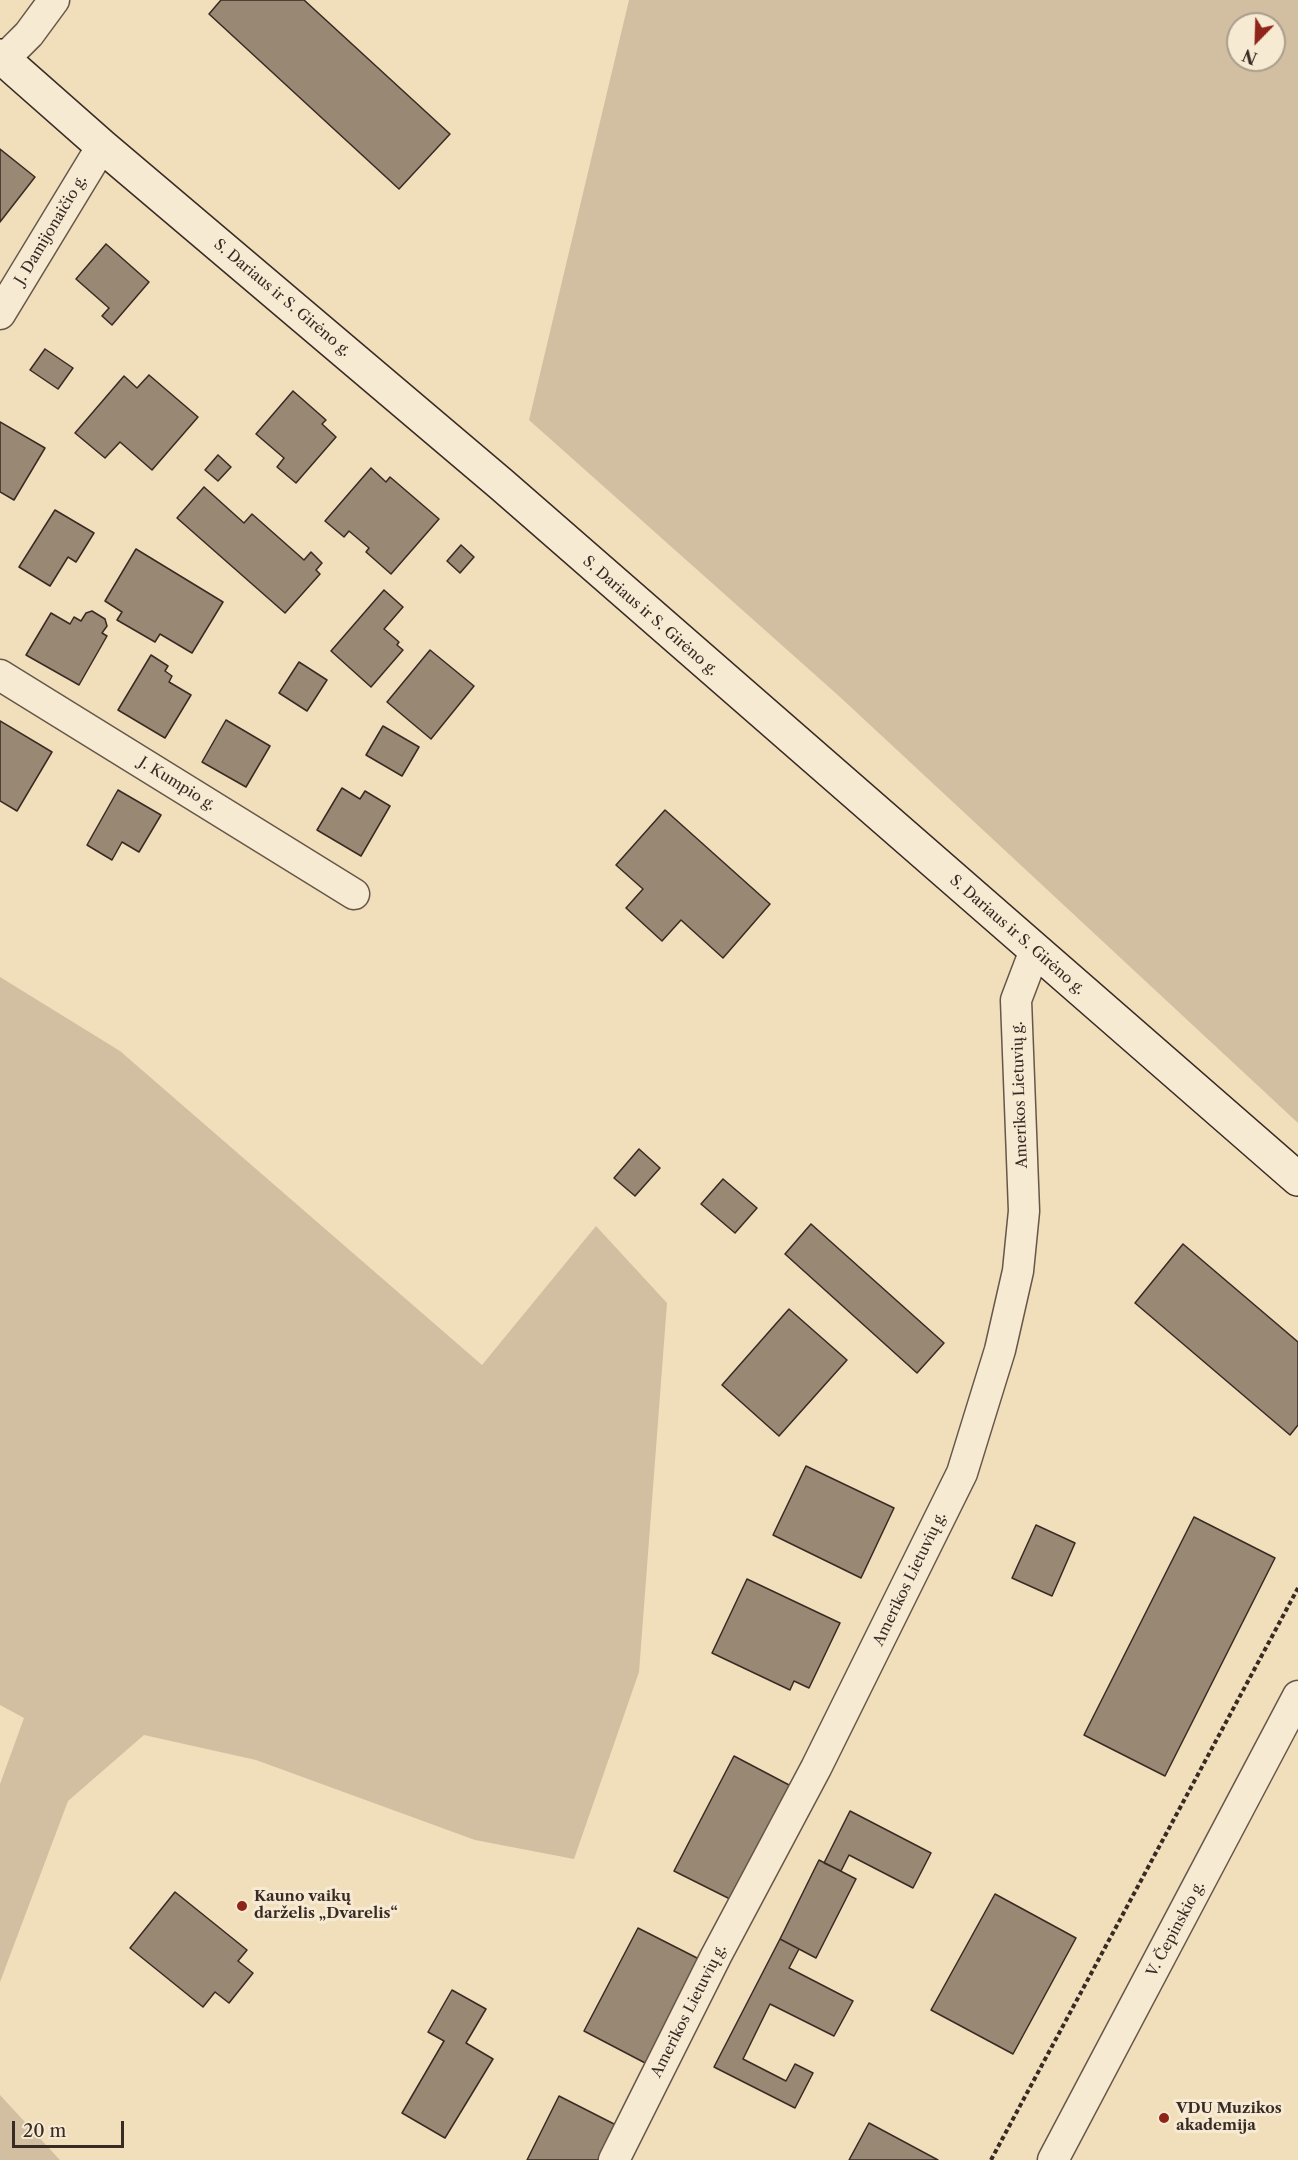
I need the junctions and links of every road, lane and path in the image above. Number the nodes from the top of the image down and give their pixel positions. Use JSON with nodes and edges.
{"nodes":[{"id":1,"x":54,"y":0,"type":"edge"},
{"id":2,"x":2,"y":58,"type":"edge"},
{"id":3,"x":102,"y":146,"type":"junction"},
{"id":4,"x":0,"y":314,"type":"edge"},
{"id":5,"x":0,"y":675,"type":"edge"},
{"id":6,"x":354,"y":894,"type":"dead end"},
{"id":7,"x":1035,"y":950,"type":"junction"},
{"id":8,"x":1298,"y":1179,"type":"edge"},
{"id":9,"x":1298,"y":1588,"type":"edge"},
{"id":10,"x":1298,"y":1696,"type":"edge"},
{"id":11,"x":614,"y":2160,"type":"edge"},
{"id":12,"x":991,"y":2160,"type":"edge"},
{"id":13,"x":1053,"y":2160,"type":"edge"}],
"edges":[{"from":1,"to":2,"type":"street"},
{"from":2,"to":3,"type":"street","name":"S. Dariaus ir S. Girėno g."},
{"from":3,"to":4,"type":"street","name":"J. Damijonaičio g."},
{"from":3,"to":7,"type":"street","name":"S. Dariaus ir S. Girėno g."},
{"from":5,"to":6,"type":"street","name":"J. Kumpio g."},
{"from":7,"to":8,"type":"street","name":"S. Dariaus ir S. Girėno g."},
{"from":7,"to":11,"type":"street","name":"Amerikos Lietuvių g."},
{"from":9,"to":12,"type":"path"},
{"from":10,"to":13,"type":"street","name":"V. Čepinskio g."}]}
